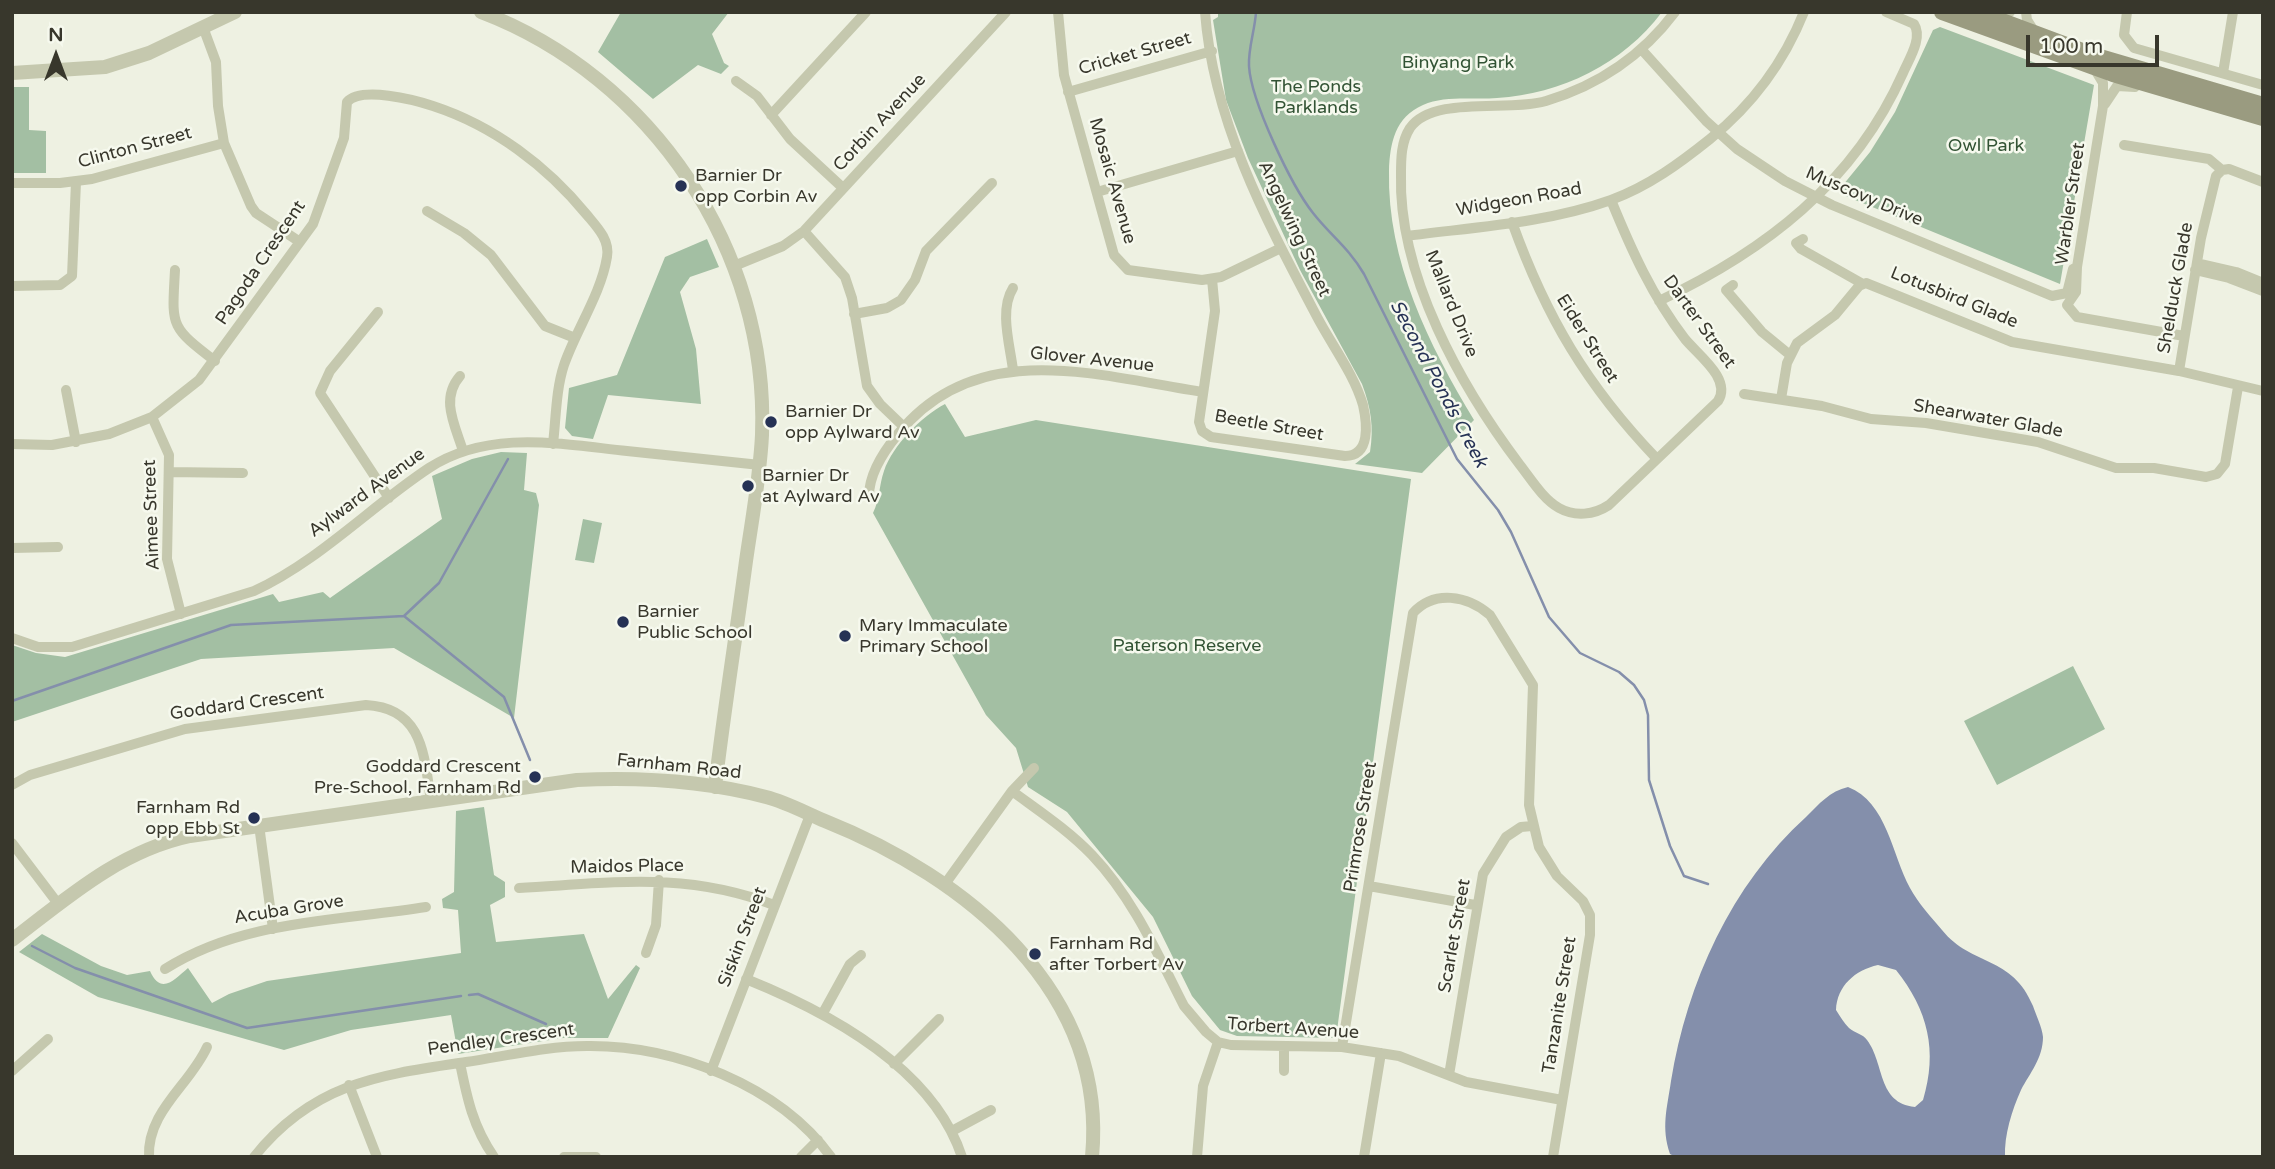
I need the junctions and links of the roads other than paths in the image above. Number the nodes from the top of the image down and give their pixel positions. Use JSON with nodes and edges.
{"nodes":[{"id":1,"x":235,"y":12,"type":"edge"},
{"id":2,"x":482,"y":12,"type":"edge"},
{"id":3,"x":866,"y":12,"type":"edge"},
{"id":4,"x":1006,"y":12,"type":"edge"},
{"id":5,"x":1205,"y":12,"type":"edge"},
{"id":6,"x":1675,"y":12,"type":"edge"},
{"id":7,"x":1804,"y":12,"type":"edge"},
{"id":8,"x":1886,"y":12,"type":"edge"},
{"id":9,"x":1942,"y":12,"type":"edge"},
{"id":10,"x":1978,"y":12,"type":"edge"},
{"id":11,"x":1994,"y":12,"type":"edge"},
{"id":12,"x":2010,"y":12,"type":"edge"},
{"id":13,"x":2026,"y":12,"type":"edge"},
{"id":14,"x":2127,"y":12,"type":"edge"},
{"id":15,"x":2233,"y":12,"type":"edge"},
{"id":16,"x":1055,"y":15,"type":"edge"},
{"id":17,"x":203,"y":27,"type":"junction"},
{"id":18,"x":2042,"y":36,"type":"junction"},
{"id":19,"x":1212,"y":51,"type":"junction"},
{"id":20,"x":1642,"y":51,"type":"junction"},
{"id":21,"x":2094,"y":68,"type":"junction"},
{"id":22,"x":12,"y":73,"type":"edge"},
{"id":23,"x":2223,"y":73,"type":"junction"},
{"id":24,"x":736,"y":81,"type":"dead end"},
{"id":25,"x":2263,"y":85,"type":"edge"},
{"id":26,"x":1068,"y":92,"type":"junction"},
{"id":27,"x":2180,"y":94,"type":"junction"},
{"id":28,"x":2263,"y":105,"type":"edge"},
{"id":29,"x":2104,"y":106,"type":"junction"},
{"id":30,"x":771,"y":115,"type":"junction"},
{"id":31,"x":2263,"y":118,"type":"edge"},
{"id":32,"x":1719,"y":133,"type":"junction"},
{"id":33,"x":224,"y":143,"type":"junction"},
{"id":34,"x":2124,"y":145,"type":"dead end"},
{"id":35,"x":1238,"y":151,"type":"junction"},
{"id":36,"x":2222,"y":170,"type":"junction"},
{"id":37,"x":76,"y":182,"type":"junction"},
{"id":38,"x":2263,"y":182,"type":"edge"},
{"id":39,"x":12,"y":183,"type":"edge"},
{"id":40,"x":992,"y":183,"type":"dead end"},
{"id":41,"x":844,"y":188,"type":"junction"},
{"id":42,"x":1097,"y":192,"type":"junction"},
{"id":43,"x":1816,"y":198,"type":"junction"},
{"id":44,"x":1611,"y":200,"type":"junction"},
{"id":45,"x":427,"y":211,"type":"dead end"},
{"id":46,"x":1512,"y":222,"type":"junction"},
{"id":47,"x":804,"y":230,"type":"junction"},
{"id":48,"x":1407,"y":236,"type":"junction"},
{"id":49,"x":1802,"y":239,"type":"dead end"},
{"id":50,"x":300,"y":242,"type":"junction"},
{"id":51,"x":1282,"y":248,"type":"junction"},
{"id":52,"x":734,"y":266,"type":"junction"},
{"id":53,"x":2077,"y":267,"type":"junction"},
{"id":54,"x":2196,"y":267,"type":"junction"},
{"id":55,"x":175,"y":270,"type":"dead end"},
{"id":56,"x":1212,"y":279,"type":"junction"},
{"id":57,"x":66,"y":282,"type":"junction"},
{"id":58,"x":2263,"y":283,"type":"edge"},
{"id":59,"x":1863,"y":284,"type":"junction"},
{"id":60,"x":1733,"y":285,"type":"dead end"},
{"id":61,"x":12,"y":286,"type":"edge"},
{"id":62,"x":1013,"y":288,"type":"dead end"},
{"id":63,"x":2032,"y":290,"type":"junction"},
{"id":64,"x":2263,"y":291,"type":"edge"},
{"id":65,"x":72,"y":295,"type":"dead end"},
{"id":66,"x":1659,"y":301,"type":"junction"},
{"id":67,"x":2067,"y":305,"type":"junction"},
{"id":68,"x":378,"y":312,"type":"dead end"},
{"id":69,"x":854,"y":314,"type":"junction"},
{"id":70,"x":2184,"y":336,"type":"junction"},
{"id":71,"x":575,"y":338,"type":"junction"},
{"id":72,"x":1790,"y":355,"type":"junction"},
{"id":73,"x":215,"y":361,"type":"junction"},
{"id":74,"x":1013,"y":370,"type":"junction"},
{"id":75,"x":2179,"y":371,"type":"junction"},
{"id":76,"x":460,"y":376,"type":"dead end"},
{"id":77,"x":2238,"y":387,"type":"junction"},
{"id":78,"x":66,"y":390,"type":"dead end"},
{"id":79,"x":1723,"y":390,"type":"joint"},
{"id":80,"x":2263,"y":391,"type":"edge"},
{"id":81,"x":1203,"y":392,"type":"junction"},
{"id":82,"x":1744,"y":394,"type":"dead end"},
{"id":83,"x":1781,"y":399,"type":"junction"},
{"id":84,"x":152,"y":417,"type":"junction"},
{"id":85,"x":904,"y":426,"type":"junction"},
{"id":86,"x":76,"y":442,"type":"junction"},
{"id":87,"x":12,"y":444,"type":"edge"},
{"id":88,"x":553,"y":444,"type":"junction"},
{"id":89,"x":463,"y":451,"type":"junction"},
{"id":90,"x":1358,"y":453,"type":"joint"},
{"id":91,"x":1657,"y":459,"type":"junction"},
{"id":92,"x":760,"y":465,"type":"junction"},
{"id":93,"x":169,"y":472,"type":"junction"},
{"id":94,"x":243,"y":473,"type":"dead end"},
{"id":95,"x":869,"y":496,"type":"dead end"},
{"id":96,"x":389,"y":498,"type":"junction"},
{"id":97,"x":58,"y":547,"type":"dead end"},
{"id":98,"x":12,"y":548,"type":"edge"},
{"id":99,"x":1413,"y":613,"type":"joint"},
{"id":100,"x":181,"y":614,"type":"junction"},
{"id":101,"x":12,"y":638,"type":"edge"},
{"id":102,"x":1034,"y":768,"type":"dead end"},
{"id":103,"x":12,"y":785,"type":"edge"},
{"id":104,"x":715,"y":787,"type":"junction"},
{"id":105,"x":1012,"y":791,"type":"junction"},
{"id":106,"x":431,"y":801,"type":"junction"},
{"id":107,"x":810,"y":815,"type":"junction"},
{"id":108,"x":259,"y":825,"type":"junction"},
{"id":109,"x":1532,"y":826,"type":"junction"},
{"id":110,"x":12,"y":843,"type":"edge"},
{"id":111,"x":659,"y":880,"type":"junction"},
{"id":112,"x":945,"y":884,"type":"junction"},
{"id":113,"x":1369,"y":886,"type":"junction"},
{"id":114,"x":519,"y":888,"type":"dead end"},
{"id":115,"x":59,"y":905,"type":"junction"},
{"id":116,"x":774,"y":905,"type":"junction"},
{"id":117,"x":1475,"y":905,"type":"junction"},
{"id":118,"x":426,"y":907,"type":"dead end"},
{"id":119,"x":273,"y":929,"type":"junction"},
{"id":120,"x":12,"y":940,"type":"edge"},
{"id":121,"x":646,"y":953,"type":"dead end"},
{"id":122,"x":861,"y":955,"type":"dead end"},
{"id":123,"x":165,"y":969,"type":"dead end"},
{"id":124,"x":746,"y":979,"type":"junction"},
{"id":125,"x":823,"y":1013,"type":"junction"},
{"id":126,"x":939,"y":1019,"type":"dead end"},
{"id":127,"x":48,"y":1039,"type":"dead end"},
{"id":128,"x":1218,"y":1042,"type":"junction"},
{"id":129,"x":1284,"y":1046,"type":"junction"},
{"id":130,"x":208,"y":1047,"type":"dead end"},
{"id":131,"x":1342,"y":1047,"type":"junction"},
{"id":132,"x":1381,"y":1054,"type":"junction"},
{"id":133,"x":460,"y":1063,"type":"junction"},
{"id":134,"x":894,"y":1064,"type":"junction"},
{"id":135,"x":12,"y":1071,"type":"edge"},
{"id":136,"x":711,"y":1071,"type":"junction"},
{"id":137,"x":1284,"y":1071,"type":"dead end"},
{"id":138,"x":1450,"y":1075,"type":"junction"},
{"id":139,"x":349,"y":1085,"type":"junction"},
{"id":140,"x":1562,"y":1100,"type":"junction"},
{"id":141,"x":991,"y":1110,"type":"dead end"},
{"id":142,"x":952,"y":1130,"type":"junction"},
{"id":143,"x":818,"y":1140,"type":"junction"},
{"id":144,"x":149,"y":1157,"type":"edge"},
{"id":145,"x":254,"y":1157,"type":"edge"},
{"id":146,"x":377,"y":1157,"type":"edge"},
{"id":147,"x":494,"y":1157,"type":"edge"},
{"id":148,"x":564,"y":1157,"type":"edge"},
{"id":149,"x":596,"y":1157,"type":"edge"},
{"id":150,"x":801,"y":1157,"type":"edge"},
{"id":151,"x":831,"y":1157,"type":"edge"},
{"id":152,"x":962,"y":1157,"type":"edge"},
{"id":153,"x":1092,"y":1157,"type":"edge"},
{"id":154,"x":1197,"y":1157,"type":"edge"},
{"id":155,"x":1364,"y":1157,"type":"edge"},
{"id":156,"x":1553,"y":1157,"type":"edge"}],
"edges":[{"from":1,"to":17,"type":"street"},
{"from":2,"to":52,"type":"street"},
{"from":3,"to":30,"type":"street"},
{"from":4,"to":41,"type":"street","name":"Corbin Avenue"},
{"from":5,"to":19,"type":"street","name":"Angelwing Street"},
{"from":6,"to":20,"type":"street","name":"Mallard Drive"},
{"from":7,"to":32,"type":"street","name":"Widgeon Road"},
{"from":8,"to":43,"type":"street"},
{"from":9,"to":21,"type":"main road"},
{"from":10,"to":18,"type":"main road"},
{"from":11,"to":12,"type":"street"},
{"from":13,"to":18,"type":"street"},
{"from":14,"to":23,"type":"street"},
{"from":15,"to":23,"type":"street"},
{"from":16,"to":26,"type":"street","name":"Mosaic Avenue"},
{"from":17,"to":22,"type":"street"},
{"from":17,"to":33,"type":"street"},
{"from":18,"to":28,"type":"main road"},
{"from":19,"to":26,"type":"street","name":"Cricket Street"},
{"from":19,"to":35,"type":"street","name":"Angelwing Street"},
{"from":20,"to":32,"type":"street","name":"Muscovy Drive"},
{"from":20,"to":48,"type":"street","name":"Mallard Drive"},
{"from":21,"to":27,"type":"main road"},
{"from":21,"to":29,"type":"street","name":"Warbler Street"},
{"from":23,"to":25,"type":"street"},
{"from":24,"to":30,"type":"street"},
{"from":26,"to":42,"type":"street","name":"Mosaic Avenue"},
{"from":27,"to":29,"type":"street"},
{"from":27,"to":31,"type":"main road"},
{"from":29,"to":53,"type":"street","name":"Warbler Street"},
{"from":30,"to":41,"type":"street"},
{"from":32,"to":43,"type":"street","name":"Muscovy Drive"},
{"from":32,"to":44,"type":"street","name":"Widgeon Road"},
{"from":33,"to":37,"type":"street","name":"Clinton Street"},
{"from":33,"to":50,"type":"street"},
{"from":34,"to":36,"type":"street"},
{"from":35,"to":42,"type":"street"},
{"from":35,"to":51,"type":"street","name":"Angelwing Street"},
{"from":36,"to":38,"type":"street"},
{"from":36,"to":54,"type":"street","name":"Shelduck Glade"},
{"from":37,"to":39,"type":"street","name":"Clinton Street"},
{"from":37,"to":57,"type":"street"},
{"from":40,"to":69,"type":"street"},
{"from":41,"to":47,"type":"street","name":"Corbin Avenue"},
{"from":42,"to":56,"type":"street","name":"Mosaic Avenue"},
{"from":43,"to":63,"type":"street","name":"Muscovy Drive"},
{"from":43,"to":66,"type":"street"},
{"from":44,"to":46,"type":"street","name":"Widgeon Road"},
{"from":44,"to":66,"type":"street","name":"Darter Street"},
{"from":45,"to":71,"type":"street"},
{"from":46,"to":48,"type":"street","name":"Widgeon Road"},
{"from":46,"to":91,"type":"street","name":"Eider Street"},
{"from":47,"to":52,"type":"street","name":"Corbin Avenue"},
{"from":47,"to":69,"type":"street"},
{"from":48,"to":91,"type":"street","name":"Mallard Drive"},
{"from":49,"to":59,"type":"street"},
{"from":50,"to":71,"type":"street","name":"Pagoda Crescent"},
{"from":50,"to":73,"type":"street","name":"Pagoda Crescent"},
{"from":51,"to":56,"type":"street","name":"Mosaic Avenue"},
{"from":51,"to":90,"type":"street","name":"Angelwing Street"},
{"from":52,"to":92,"type":"street"},
{"from":53,"to":63,"type":"street","name":"Muscovy Drive"},
{"from":53,"to":67,"type":"street","name":"Warbler Street"},
{"from":54,"to":58,"type":"street"},
{"from":54,"to":64,"type":"street"},
{"from":54,"to":70,"type":"street","name":"Shelduck Glade"},
{"from":55,"to":73,"type":"street"},
{"from":56,"to":81,"type":"street","name":"Beetle Street"},
{"from":57,"to":61,"type":"street"},
{"from":57,"to":65,"type":"street"},
{"from":59,"to":72,"type":"street","name":"Lotusbird Glade"},
{"from":59,"to":75,"type":"street","name":"Lotusbird Glade"},
{"from":60,"to":72,"type":"street"},
{"from":62,"to":74,"type":"street"},
{"from":63,"to":67,"type":"street","name":"Muscovy Drive"},
{"from":66,"to":79,"type":"street","name":"Darter Street"},
{"from":67,"to":70,"type":"street","name":"Muscovy Drive"},
{"from":68,"to":96,"type":"street"},
{"from":69,"to":85,"type":"street"},
{"from":70,"to":75,"type":"street","name":"Shelduck Glade"},
{"from":71,"to":88,"type":"street","name":"Pagoda Crescent"},
{"from":72,"to":83,"type":"street"},
{"from":73,"to":84,"type":"street","name":"Pagoda Crescent"},
{"from":74,"to":81,"type":"street","name":"Glover Avenue"},
{"from":74,"to":85,"type":"street","name":"Glover Avenue"},
{"from":75,"to":77,"type":"street","name":"Shelduck Glade"},
{"from":76,"to":89,"type":"street"},
{"from":77,"to":80,"type":"street","name":"Shelduck Glade"},
{"from":77,"to":83,"type":"street","name":"Shearwater Glade"},
{"from":78,"to":86,"type":"street"},
{"from":79,"to":91,"type":"street","name":"Mallard Drive"},
{"from":81,"to":90,"type":"street","name":"Beetle Street"},
{"from":82,"to":83,"type":"street","name":"Shearwater Glade"},
{"from":84,"to":86,"type":"street","name":"Pagoda Crescent"},
{"from":84,"to":93,"type":"street","name":"Aimee Street"},
{"from":85,"to":95,"type":"street","name":"Glover Avenue"},
{"from":86,"to":87,"type":"street","name":"Pagoda Crescent"},
{"from":88,"to":89,"type":"street","name":"Aylward Avenue"},
{"from":88,"to":92,"type":"street","name":"Aylward Avenue"},
{"from":89,"to":96,"type":"street","name":"Aylward Avenue"},
{"from":92,"to":104,"type":"street"},
{"from":93,"to":94,"type":"street"},
{"from":93,"to":100,"type":"street","name":"Aimee Street"},
{"from":96,"to":100,"type":"street","name":"Aylward Avenue"},
{"from":97,"to":98,"type":"street"},
{"from":99,"to":109,"type":"street","name":"Tanzanite Street"},
{"from":99,"to":113,"type":"street","name":"Primrose Street"},
{"from":100,"to":101,"type":"street","name":"Aylward Avenue"},
{"from":102,"to":105,"type":"street"},
{"from":103,"to":106,"type":"street","name":"Goddard Crescent"},
{"from":104,"to":106,"type":"street","name":"Farnham Road"},
{"from":104,"to":107,"type":"street","name":"Farnham Road"},
{"from":105,"to":112,"type":"street"},
{"from":105,"to":128,"type":"street","name":"Torbert Avenue"},
{"from":106,"to":108,"type":"street","name":"Farnham Road"},
{"from":107,"to":112,"type":"street","name":"Farnham Road"},
{"from":107,"to":116,"type":"street","name":"Siskin Street"},
{"from":108,"to":115,"type":"street","name":"Farnham Road"},
{"from":108,"to":119,"type":"street"},
{"from":109,"to":117,"type":"street","name":"Scarlet Street"},
{"from":109,"to":140,"type":"street","name":"Tanzanite Street"},
{"from":110,"to":115,"type":"street"},
{"from":111,"to":114,"type":"street","name":"Maidos Place"},
{"from":111,"to":116,"type":"street","name":"Maidos Place"},
{"from":111,"to":121,"type":"street"},
{"from":112,"to":153,"type":"street","name":"Farnham Road"},
{"from":113,"to":117,"type":"street"},
{"from":113,"to":131,"type":"street","name":"Primrose Street"},
{"from":115,"to":120,"type":"street","name":"Farnham Road"},
{"from":116,"to":124,"type":"street","name":"Siskin Street"},
{"from":117,"to":138,"type":"street","name":"Scarlet Street"},
{"from":118,"to":119,"type":"street","name":"Acuba Grove"},
{"from":119,"to":123,"type":"street","name":"Acuba Grove"},
{"from":122,"to":125,"type":"street"},
{"from":124,"to":125,"type":"street"},
{"from":124,"to":136,"type":"street","name":"Siskin Street"},
{"from":125,"to":134,"type":"street"},
{"from":126,"to":134,"type":"street"},
{"from":127,"to":135,"type":"street"},
{"from":128,"to":129,"type":"street","name":"Torbert Avenue"},
{"from":128,"to":154,"type":"street"},
{"from":129,"to":131,"type":"street","name":"Torbert Avenue"},
{"from":129,"to":137,"type":"street"},
{"from":130,"to":144,"type":"street"},
{"from":131,"to":132,"type":"street","name":"Torbert Avenue"},
{"from":132,"to":138,"type":"street","name":"Torbert Avenue"},
{"from":132,"to":155,"type":"street"},
{"from":133,"to":136,"type":"street","name":"Pendley Crescent"},
{"from":133,"to":139,"type":"street","name":"Pendley Crescent"},
{"from":133,"to":147,"type":"street"},
{"from":134,"to":142,"type":"street"},
{"from":136,"to":143,"type":"street","name":"Pendley Crescent"},
{"from":138,"to":140,"type":"street","name":"Torbert Avenue"},
{"from":139,"to":145,"type":"street","name":"Pendley Crescent"},
{"from":139,"to":146,"type":"street"},
{"from":140,"to":156,"type":"street","name":"Tanzanite Street"},
{"from":141,"to":142,"type":"street"},
{"from":142,"to":152,"type":"street"},
{"from":143,"to":150,"type":"street"},
{"from":143,"to":151,"type":"street","name":"Pendley Crescent"},
{"from":148,"to":149,"type":"street"}]}
